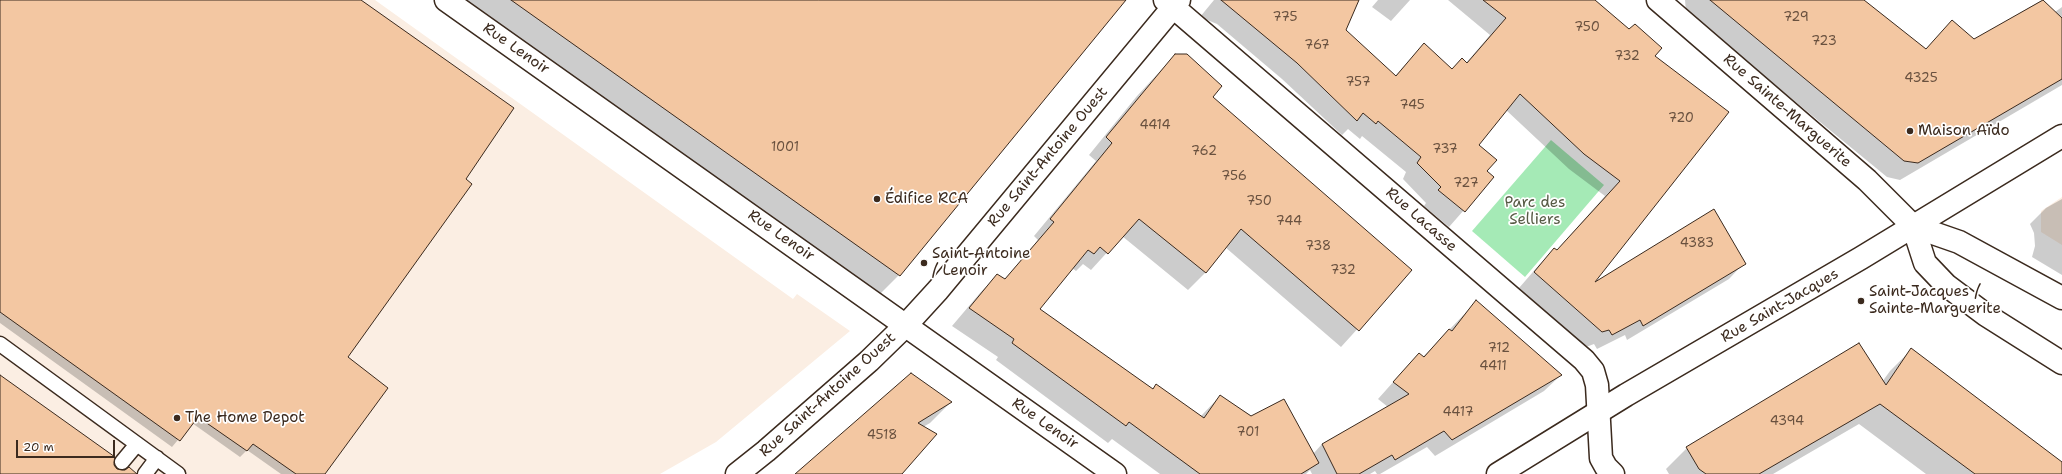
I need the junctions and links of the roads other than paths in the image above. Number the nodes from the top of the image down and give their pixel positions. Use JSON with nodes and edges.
{"nodes":[{"id":1,"x":446,"y":0,"type":"edge"},
{"id":2,"x":1658,"y":0,"type":"edge"},
{"id":3,"x":1172,"y":2,"type":"edge"},
{"id":4,"x":2062,"y":136,"type":"edge"},
{"id":5,"x":1913,"y":226,"type":"junction"},
{"id":6,"x":2062,"y":298,"type":"edge"},
{"id":7,"x":906,"y":325,"type":"junction"},
{"id":8,"x":0,"y":344,"type":"edge"},
{"id":9,"x":2062,"y":363,"type":"edge"},
{"id":10,"x":1599,"y":413,"type":"junction"},
{"id":11,"x":137,"y":444,"type":"junction"},
{"id":12,"x":157,"y":458,"type":"junction"},
{"id":13,"x":122,"y":462,"type":"dead end"},
{"id":14,"x":145,"y":474,"type":"edge"},
{"id":15,"x":178,"y":474,"type":"edge"},
{"id":16,"x":737,"y":474,"type":"edge"},
{"id":17,"x":1115,"y":474,"type":"edge"},
{"id":18,"x":1498,"y":474,"type":"edge"},
{"id":19,"x":1613,"y":474,"type":"edge"}],
"edges":[{"from":1,"to":7,"type":"street","name":"Rue Lenoir"},
{"from":2,"to":5,"type":"street","name":"Rue Sainte-Marguerite"},
{"from":3,"to":7,"type":"street","name":"Rue Saint-Antoine Ouest"},
{"from":3,"to":10,"type":"street","name":"Rue Lacasse"},
{"from":4,"to":5,"type":"street","name":"Rue Saint-Jacques"},
{"from":5,"to":6,"type":"street","name":"Rue Sainte-Marguerite"},
{"from":5,"to":9,"type":"street","name":"Rue Sainte-Marguerite"},
{"from":5,"to":10,"type":"street","name":"Rue Saint-Jacques"},
{"from":7,"to":16,"type":"street","name":"Rue Saint-Antoine Ouest"},
{"from":7,"to":17,"type":"street","name":"Rue Lenoir"},
{"from":8,"to":11,"type":"lane"},
{"from":10,"to":18,"type":"street","name":"Rue Saint-Jacques"},
{"from":10,"to":19,"type":"street","name":"Rue Lacasse"},
{"from":11,"to":12,"type":"lane"},
{"from":11,"to":13,"type":"lane"},
{"from":12,"to":14,"type":"lane"},
{"from":12,"to":15,"type":"lane"}]}
